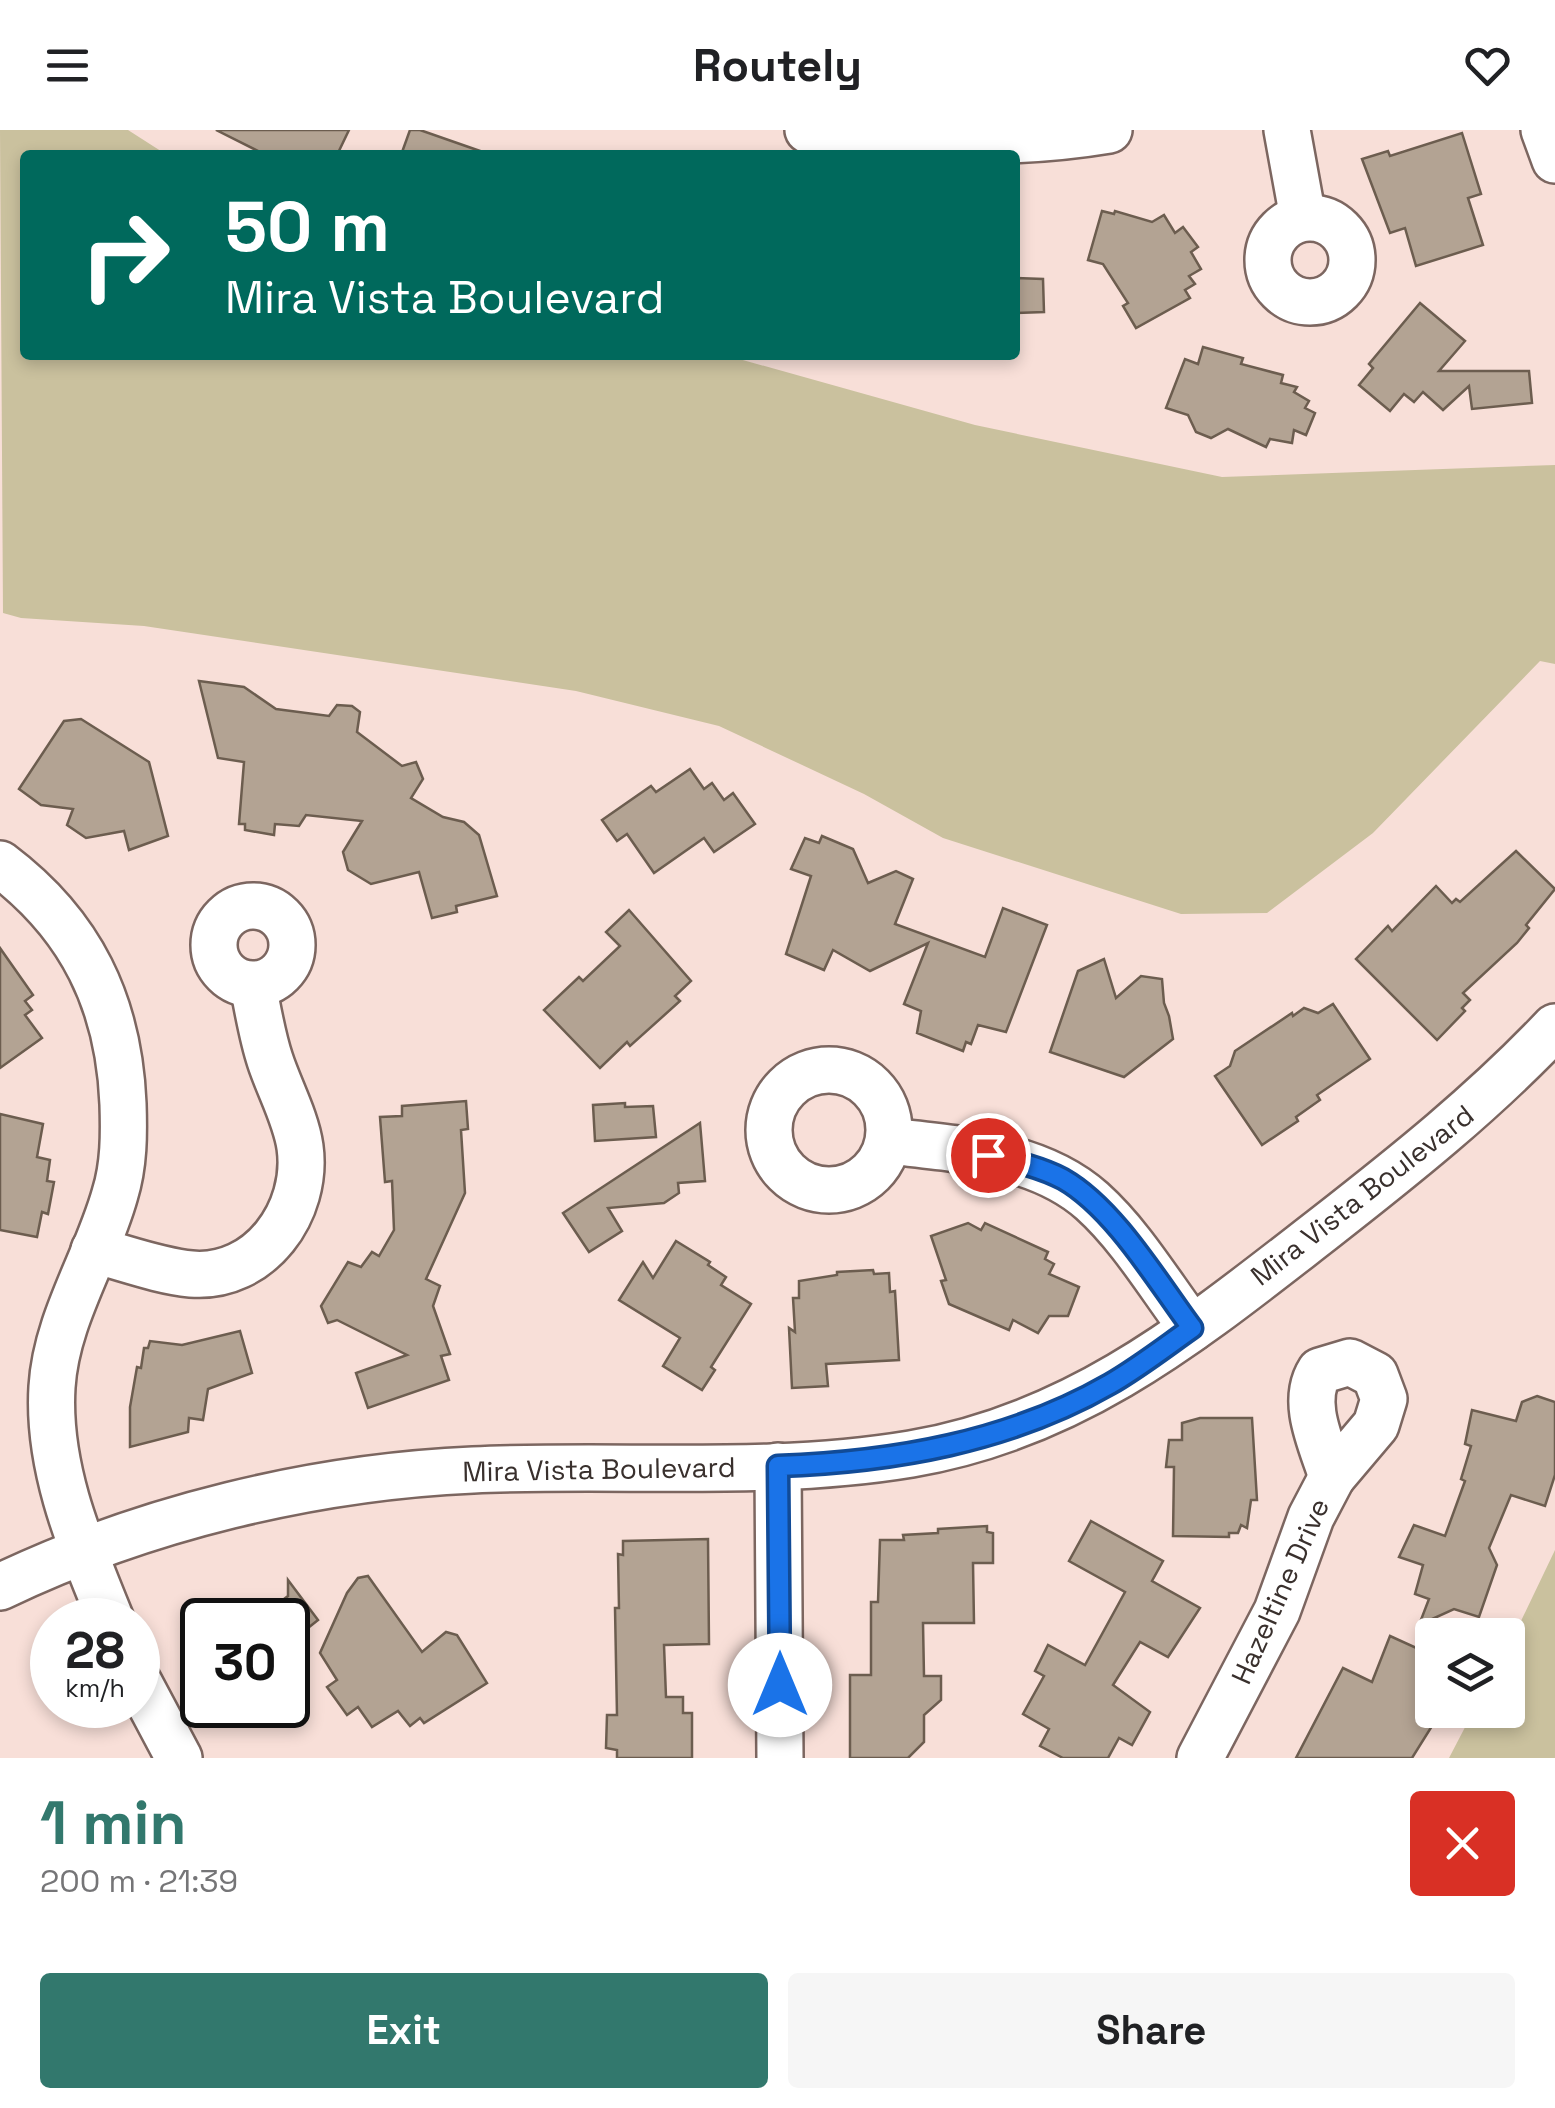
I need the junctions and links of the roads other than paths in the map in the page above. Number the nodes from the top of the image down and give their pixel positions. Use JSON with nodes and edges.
{"nodes":[{"id":1,"x":808,"y":130,"type":"edge"},
{"id":2,"x":1109,"y":130,"type":"edge"},
{"id":3,"x":1288,"y":130,"type":"edge"},
{"id":4,"x":1544,"y":130,"type":"edge"},
{"id":5,"x":1555,"y":160,"type":"edge"},
{"id":6,"x":1303,"y":218,"type":"dead end"},
{"id":7,"x":0,"y":864,"type":"edge"},
{"id":8,"x":252,"y":985,"type":"dead end"},
{"id":9,"x":1555,"y":1027,"type":"edge"},
{"id":10,"x":890,"y":1141,"type":"dead end"},
{"id":11,"x":94,"y":1250,"type":"junction"},
{"id":12,"x":1192,"y":1328,"type":"junction"},
{"id":13,"x":778,"y":1466,"type":"junction"},
{"id":14,"x":1332,"y":1477,"type":"dead end"},
{"id":15,"x":83,"y":1552,"type":"junction"},
{"id":16,"x":0,"y":1587,"type":"edge"},
{"id":17,"x":103,"y":1598,"type":"edge"},
{"id":18,"x":160,"y":1722,"type":"edge"},
{"id":19,"x":179,"y":1758,"type":"edge"},
{"id":20,"x":780,"y":1758,"type":"edge"},
{"id":21,"x":1200,"y":1758,"type":"edge"}],
"edges":[{"from":1,"to":2,"type":"street"},
{"from":3,"to":6,"type":"street"},
{"from":4,"to":5,"type":"street"},
{"from":7,"to":11,"type":"street"},
{"from":8,"to":11,"type":"street"},
{"from":9,"to":12,"type":"street","name":"Mira Vista Boulevard"},
{"from":10,"to":12,"type":"street"},
{"from":11,"to":15,"type":"street"},
{"from":12,"to":13,"type":"street","name":"Mira Vista Boulevard"},
{"from":13,"to":15,"type":"street","name":"Mira Vista Boulevard"},
{"from":13,"to":20,"type":"street"},
{"from":14,"to":21,"type":"street","name":"Hazeltine Drive"},
{"from":15,"to":16,"type":"street","name":"Mira Vista Boulevard"},
{"from":15,"to":17,"type":"street"},
{"from":18,"to":19,"type":"street"}]}
